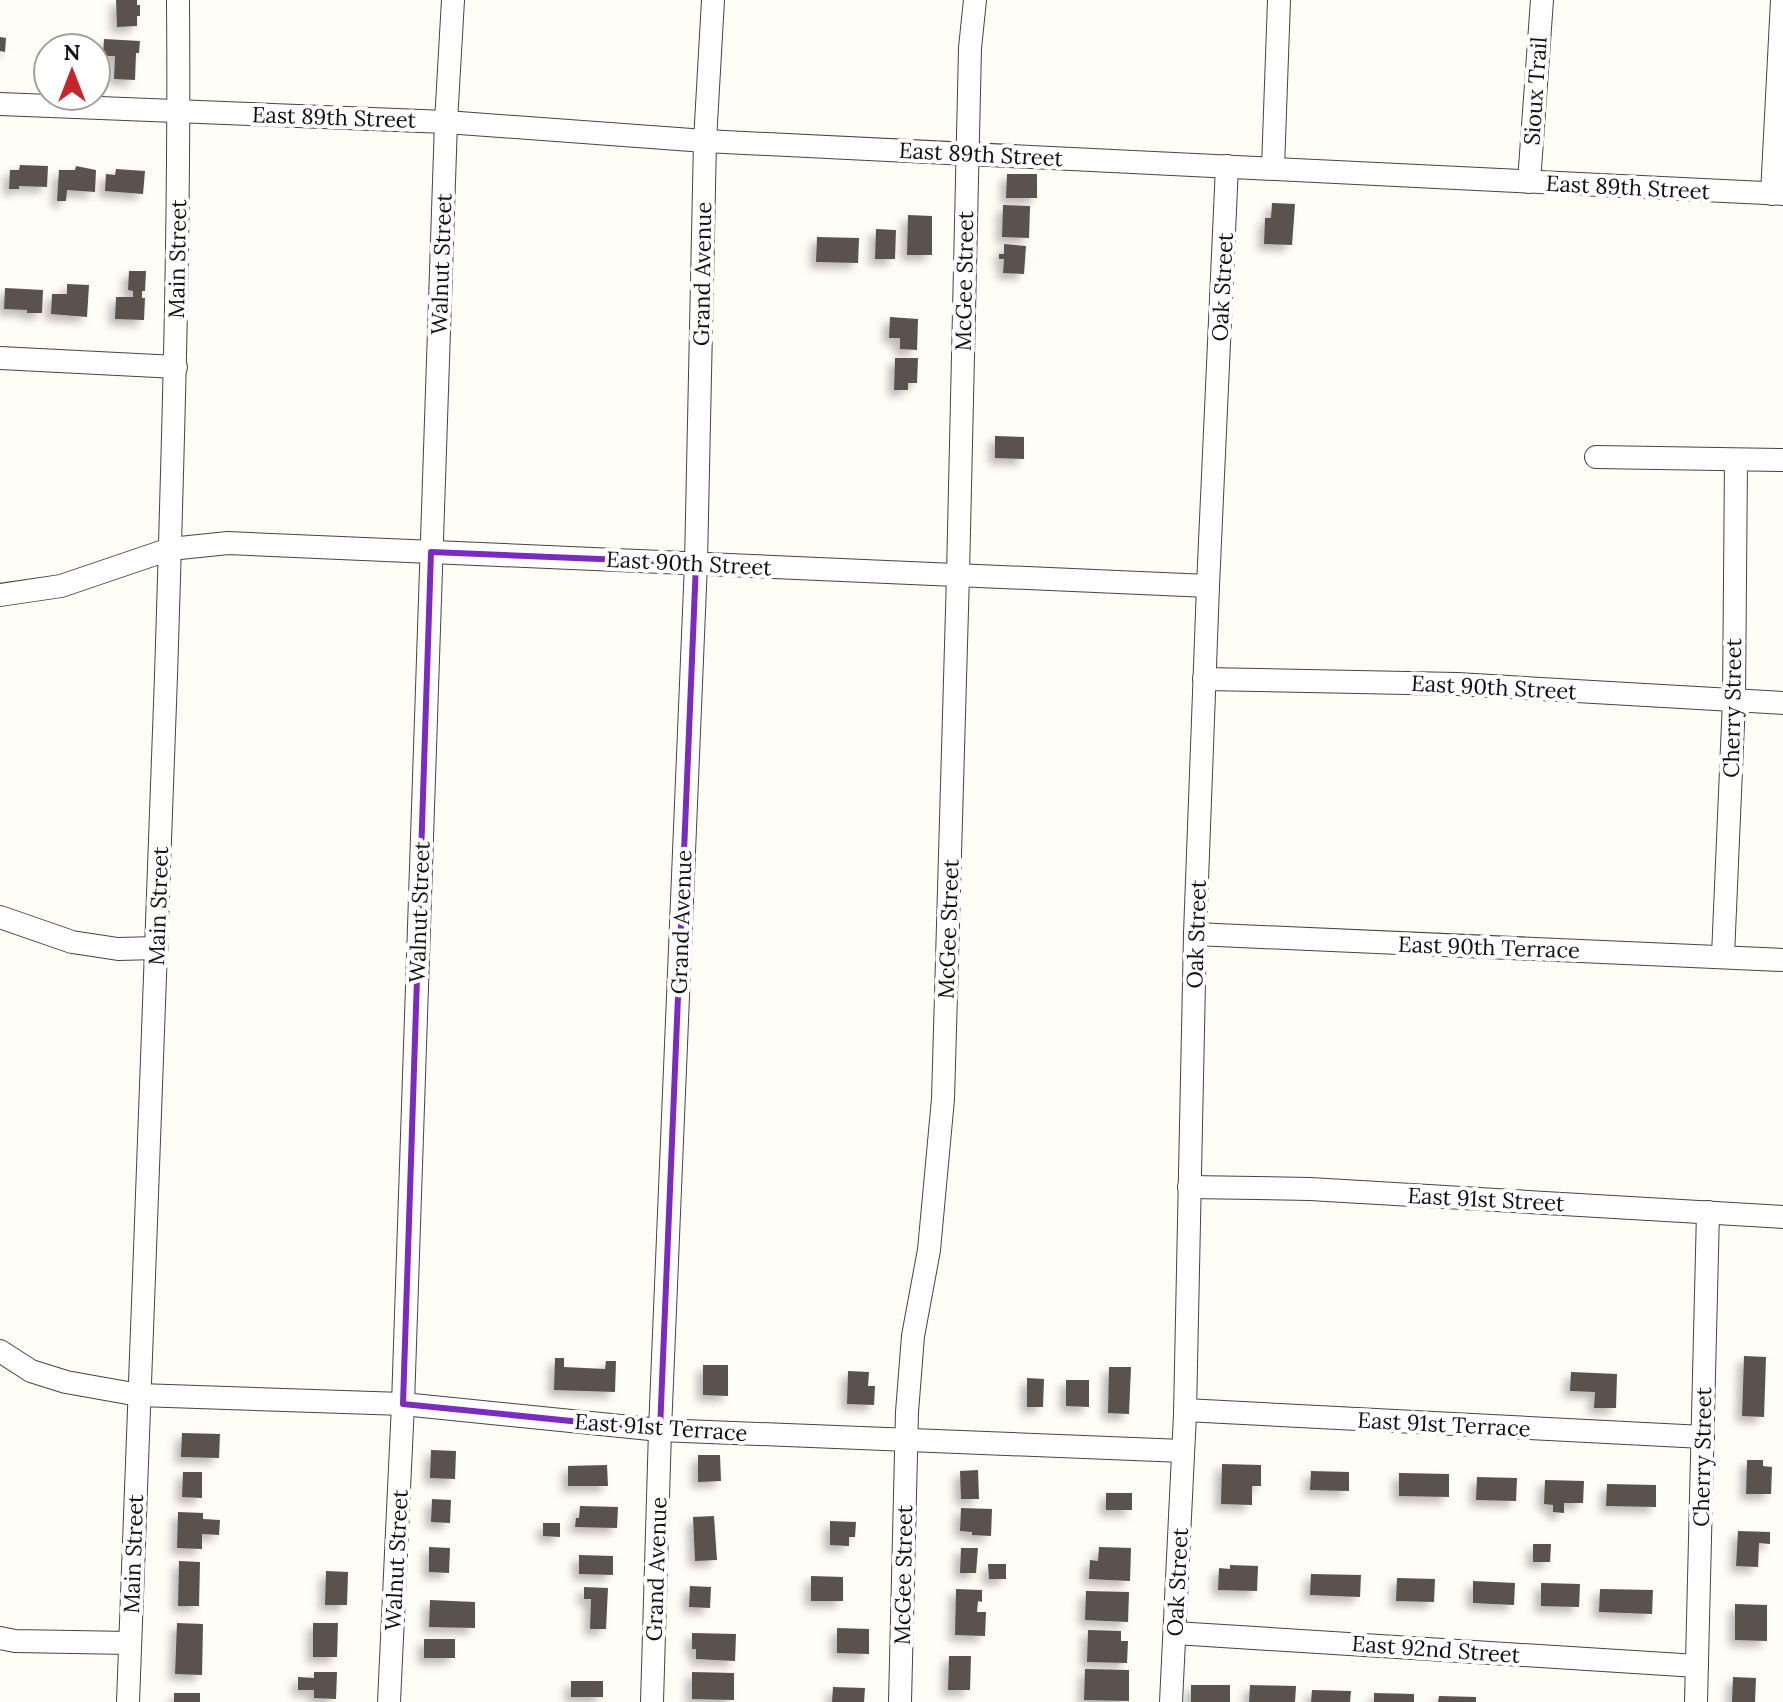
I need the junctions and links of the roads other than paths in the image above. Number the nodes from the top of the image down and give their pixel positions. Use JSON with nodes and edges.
{"nodes":[{"id":1,"x":178,"y":0,"type":"edge"},
{"id":2,"x":453,"y":0,"type":"edge"},
{"id":3,"x":713,"y":0,"type":"edge"},
{"id":4,"x":975,"y":0,"type":"edge"},
{"id":5,"x":1279,"y":0,"type":"edge"},
{"id":6,"x":1542,"y":0,"type":"edge"},
{"id":7,"x":1782,"y":0,"type":"edge"},
{"id":8,"x":0,"y":104,"type":"edge"},
{"id":9,"x":179,"y":111,"type":"junction"},
{"id":10,"x":446,"y":122,"type":"junction"},
{"id":11,"x":705,"y":141,"type":"junction"},
{"id":12,"x":967,"y":154,"type":"junction"},
{"id":13,"x":1227,"y":166,"type":"junction"},
{"id":14,"x":1273,"y":168,"type":"junction"},
{"id":15,"x":1529,"y":182,"type":"junction"},
{"id":16,"x":1778,"y":194,"type":"edge"},
{"id":17,"x":0,"y":358,"type":"edge"},
{"id":18,"x":176,"y":367,"type":"junction"},
{"id":19,"x":1596,"y":457,"type":"dead end"},
{"id":20,"x":1736,"y":460,"type":"junction"},
{"id":21,"x":1783,"y":460,"type":"edge"},
{"id":22,"x":170,"y":549,"type":"junction"},
{"id":23,"x":431,"y":552,"type":"junction"},
{"id":24,"x":696,"y":563,"type":"junction"},
{"id":25,"x":958,"y":575,"type":"junction"},
{"id":26,"x":1208,"y":586,"type":"junction"},
{"id":27,"x":0,"y":595,"type":"edge"},
{"id":28,"x":1204,"y":679,"type":"junction"},
{"id":29,"x":1734,"y":700,"type":"junction"},
{"id":30,"x":1783,"y":703,"type":"edge"},
{"id":31,"x":0,"y":917,"type":"edge"},
{"id":32,"x":1195,"y":934,"type":"junction"},
{"id":33,"x":157,"y":948,"type":"junction"},
{"id":34,"x":1723,"y":956,"type":"junction"},
{"id":35,"x":1783,"y":960,"type":"edge"},
{"id":36,"x":1189,"y":1187,"type":"junction"},
{"id":37,"x":1708,"y":1212,"type":"junction"},
{"id":38,"x":1783,"y":1217,"type":"edge"},
{"id":39,"x":0,"y":1351,"type":"edge"},
{"id":40,"x":139,"y":1395,"type":"junction"},
{"id":41,"x":403,"y":1404,"type":"junction"},
{"id":42,"x":1185,"y":1410,"type":"junction"},
{"id":43,"x":660,"y":1430,"type":"junction"},
{"id":44,"x":1703,"y":1437,"type":"junction"},
{"id":45,"x":906,"y":1441,"type":"junction"},
{"id":46,"x":1183,"y":1451,"type":"junction"},
{"id":47,"x":1175,"y":1633,"type":"junction"},
{"id":48,"x":0,"y":1638,"type":"edge"},
{"id":49,"x":130,"y":1643,"type":"junction"},
{"id":50,"x":1697,"y":1666,"type":"junction"},
{"id":51,"x":128,"y":1702,"type":"edge"},
{"id":52,"x":389,"y":1702,"type":"edge"},
{"id":53,"x":652,"y":1702,"type":"edge"},
{"id":54,"x":900,"y":1702,"type":"edge"},
{"id":55,"x":1171,"y":1702,"type":"edge"},
{"id":56,"x":1696,"y":1702,"type":"edge"}],
"edges":[{"from":1,"to":9,"type":"street","name":"Main Street"},
{"from":2,"to":10,"type":"street","name":"Walnut Street"},
{"from":3,"to":11,"type":"street","name":"Grand Avenue"},
{"from":4,"to":12,"type":"street","name":"McGee Street"},
{"from":5,"to":14,"type":"street"},
{"from":6,"to":15,"type":"street","name":"Sioux Trail"},
{"from":7,"to":16,"type":"street"},
{"from":8,"to":9,"type":"street","name":"East 89th Street"},
{"from":9,"to":10,"type":"street","name":"East 89th Street"},
{"from":9,"to":18,"type":"street","name":"Main Street"},
{"from":10,"to":11,"type":"street","name":"East 89th Street"},
{"from":10,"to":23,"type":"street","name":"Walnut Street"},
{"from":11,"to":12,"type":"street","name":"East 89th Street"},
{"from":11,"to":24,"type":"street","name":"Grand Avenue"},
{"from":12,"to":13,"type":"street","name":"East 89th Street"},
{"from":12,"to":25,"type":"street","name":"McGee Street"},
{"from":13,"to":14,"type":"street","name":"East 89th Street"},
{"from":13,"to":26,"type":"street","name":"Oak Street"},
{"from":14,"to":15,"type":"street","name":"East 89th Street"},
{"from":15,"to":16,"type":"street","name":"East 89th Street"},
{"from":17,"to":18,"type":"street"},
{"from":18,"to":22,"type":"street","name":"Main Street"},
{"from":19,"to":20,"type":"street"},
{"from":20,"to":21,"type":"street"},
{"from":20,"to":29,"type":"street","name":"Cherry Street"},
{"from":22,"to":23,"type":"street","name":"East 90th Street"},
{"from":22,"to":27,"type":"street","name":"East 90th Street"},
{"from":22,"to":33,"type":"street","name":"Main Street"},
{"from":23,"to":24,"type":"street","name":"East 90th Street"},
{"from":23,"to":41,"type":"street","name":"Walnut Street"},
{"from":24,"to":25,"type":"street","name":"East 90th Street"},
{"from":24,"to":43,"type":"street","name":"Grand Avenue"},
{"from":25,"to":26,"type":"street","name":"East 90th Street"},
{"from":25,"to":45,"type":"street","name":"McGee Street"},
{"from":26,"to":28,"type":"street","name":"Oak Street"},
{"from":28,"to":29,"type":"street","name":"East 90th Street"},
{"from":28,"to":32,"type":"street","name":"Oak Street"},
{"from":29,"to":30,"type":"street","name":"East 90th Street"},
{"from":29,"to":34,"type":"street","name":"Cherry Street"},
{"from":31,"to":33,"type":"street"},
{"from":32,"to":34,"type":"street","name":"East 90th Terrace"},
{"from":32,"to":36,"type":"street","name":"Oak Street"},
{"from":33,"to":40,"type":"street","name":"Main Street"},
{"from":34,"to":35,"type":"street","name":"East 90th Terrace"},
{"from":36,"to":37,"type":"street","name":"East 91st Street"},
{"from":36,"to":42,"type":"street","name":"Oak Street"},
{"from":37,"to":38,"type":"street","name":"East 91st Street"},
{"from":37,"to":44,"type":"street","name":"Cherry Street"},
{"from":39,"to":40,"type":"street","name":"East 91st Terrace"},
{"from":40,"to":41,"type":"street","name":"East 91st Terrace"},
{"from":40,"to":49,"type":"street","name":"Main Street"},
{"from":41,"to":43,"type":"street","name":"East 91st Terrace"},
{"from":41,"to":52,"type":"street","name":"Walnut Street"},
{"from":42,"to":44,"type":"street","name":"East 91st Terrace"},
{"from":42,"to":46,"type":"street","name":"Oak Street"},
{"from":43,"to":45,"type":"street","name":"East 91st Terrace"},
{"from":43,"to":53,"type":"street","name":"Grand Avenue"},
{"from":44,"to":50,"type":"street","name":"Cherry Street"},
{"from":45,"to":46,"type":"street","name":"East 91st Terrace"},
{"from":45,"to":54,"type":"street","name":"McGee Street"},
{"from":46,"to":47,"type":"street","name":"Oak Street"},
{"from":47,"to":50,"type":"street","name":"East 92nd Street"},
{"from":47,"to":55,"type":"street","name":"Oak Street"},
{"from":48,"to":49,"type":"street"},
{"from":49,"to":51,"type":"street","name":"Main Street"},
{"from":50,"to":56,"type":"street","name":"Cherry Street"}]}
